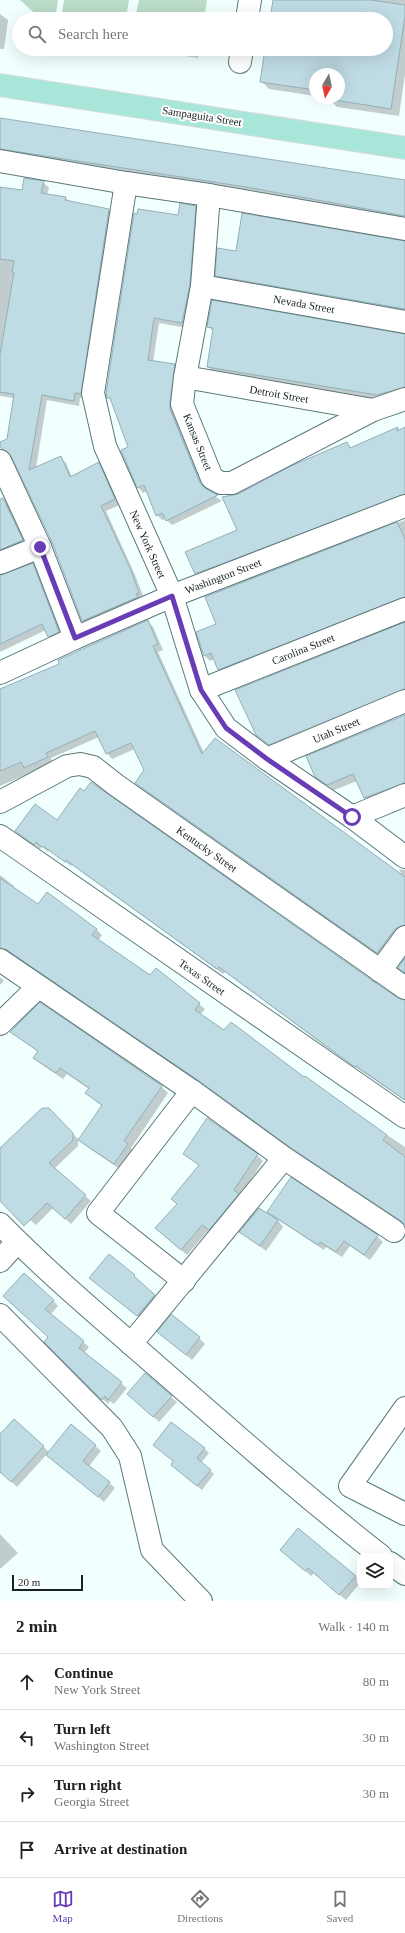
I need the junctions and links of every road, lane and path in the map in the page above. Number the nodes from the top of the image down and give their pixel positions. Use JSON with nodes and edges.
{"nodes":[{"id":1,"x":250,"y":0,"type":"edge"},
{"id":2,"x":248,"y":12,"type":"edge"},
{"id":3,"x":0,"y":85,"type":"edge"},
{"id":4,"x":405,"y":148,"type":"edge"},
{"id":5,"x":0,"y":161,"type":"edge"},
{"id":6,"x":126,"y":184,"type":"junction"},
{"id":7,"x":210,"y":195,"type":"junction"},
{"id":8,"x":405,"y":229,"type":"edge"},
{"id":9,"x":202,"y":286,"type":"junction"},
{"id":10,"x":405,"y":322,"type":"edge"},
{"id":11,"x":184,"y":377,"type":"junction"},
{"id":12,"x":405,"y":399,"type":"edge"},
{"id":13,"x":373,"y":410,"type":"junction"},
{"id":14,"x":0,"y":461,"type":"edge"},
{"id":15,"x":405,"y":506,"type":"edge"},
{"id":16,"x":40,"y":547,"type":"junction"},
{"id":17,"x":0,"y":563,"type":"edge"},
{"id":18,"x":172,"y":596,"type":"junction"},
{"id":19,"x":405,"y":609,"type":"edge"},
{"id":20,"x":75,"y":638,"type":"junction"},
{"id":21,"x":0,"y":674,"type":"edge"},
{"id":22,"x":201,"y":690,"type":"junction"},
{"id":23,"x":405,"y":701,"type":"edge"},
{"id":24,"x":267,"y":759,"type":"junction"},
{"id":25,"x":405,"y":795,"type":"edge"},
{"id":26,"x":0,"y":802,"type":"edge"},
{"id":27,"x":352,"y":817,"type":"junction"},
{"id":28,"x":0,"y":836,"type":"edge"},
{"id":29,"x":405,"y":857,"type":"edge"},
{"id":30,"x":405,"y":937,"type":"edge"},
{"id":31,"x":0,"y":960,"type":"edge"},
{"id":32,"x":380,"y":971,"type":"junction"},
{"id":33,"x":38,"y":987,"type":"junction"},
{"id":34,"x":405,"y":988,"type":"edge"},
{"id":35,"x":0,"y":1024,"type":"edge"},
{"id":36,"x":192,"y":1091,"type":"junction"},
{"id":37,"x":405,"y":1117,"type":"edge"},
{"id":38,"x":284,"y":1158,"type":"junction"},
{"id":39,"x":0,"y":1224,"type":"edge"},
{"id":40,"x":394,"y":1230,"type":"dead end"},
{"id":41,"x":18,"y":1242,"type":"junction"},
{"id":42,"x":0,"y":1261,"type":"edge"},
{"id":43,"x":184,"y":1280,"type":"junction"},
{"id":44,"x":0,"y":1315,"type":"edge"},
{"id":45,"x":132,"y":1344,"type":"junction"},
{"id":46,"x":405,"y":1408,"type":"edge"},
{"id":47,"x":405,"y":1514,"type":"edge"},
{"id":48,"x":395,"y":1564,"type":"edge"},
{"id":49,"x":201,"y":1601,"type":"edge"}],
"edges":[{"from":1,"to":2,"type":"street"},
{"from":3,"to":4,"type":"main road","name":"Sampaguita Street"},
{"from":5,"to":6,"type":"street"},
{"from":6,"to":7,"type":"street"},
{"from":6,"to":18,"type":"street","name":"New York Street"},
{"from":7,"to":8,"type":"street"},
{"from":7,"to":9,"type":"street","name":"Kansas Street"},
{"from":9,"to":10,"type":"street","name":"Nevada Street"},
{"from":9,"to":11,"type":"street","name":"Kansas Street"},
{"from":11,"to":13,"type":"street","name":"Detroit Street"},
{"from":11,"to":13,"type":"street","name":"Kansas Street"},
{"from":12,"to":13,"type":"street","name":"Kansas Street"},
{"from":14,"to":16,"type":"street"},
{"from":15,"to":18,"type":"street","name":"Washington Street"},
{"from":16,"to":17,"type":"street"},
{"from":16,"to":20,"type":"street"},
{"from":18,"to":20,"type":"street","name":"Washington Street"},
{"from":18,"to":22,"type":"street","name":"New York Street"},
{"from":19,"to":22,"type":"street","name":"Carolina Street"},
{"from":20,"to":21,"type":"street","name":"Washington Street"},
{"from":22,"to":24,"type":"street","name":"New York Street"},
{"from":23,"to":24,"type":"street","name":"Utah Street"},
{"from":24,"to":27,"type":"street","name":"New York Street"},
{"from":25,"to":27,"type":"street"},
{"from":26,"to":32,"type":"street","name":"Kentucky Street"},
{"from":27,"to":29,"type":"street","name":"New York Street"},
{"from":28,"to":37,"type":"street","name":"Texas Street"},
{"from":30,"to":32,"type":"street"},
{"from":31,"to":33,"type":"street"},
{"from":32,"to":34,"type":"street","name":"Kentucky Street"},
{"from":33,"to":35,"type":"street"},
{"from":33,"to":36,"type":"street"},
{"from":36,"to":38,"type":"street"},
{"from":36,"to":43,"type":"street"},
{"from":38,"to":40,"type":"street"},
{"from":38,"to":43,"type":"street"},
{"from":39,"to":41,"type":"street"},
{"from":41,"to":42,"type":"street"},
{"from":41,"to":45,"type":"street"},
{"from":43,"to":45,"type":"street"},
{"from":44,"to":49,"type":"street"},
{"from":45,"to":48,"type":"street"},
{"from":46,"to":47,"type":"street"}]}
